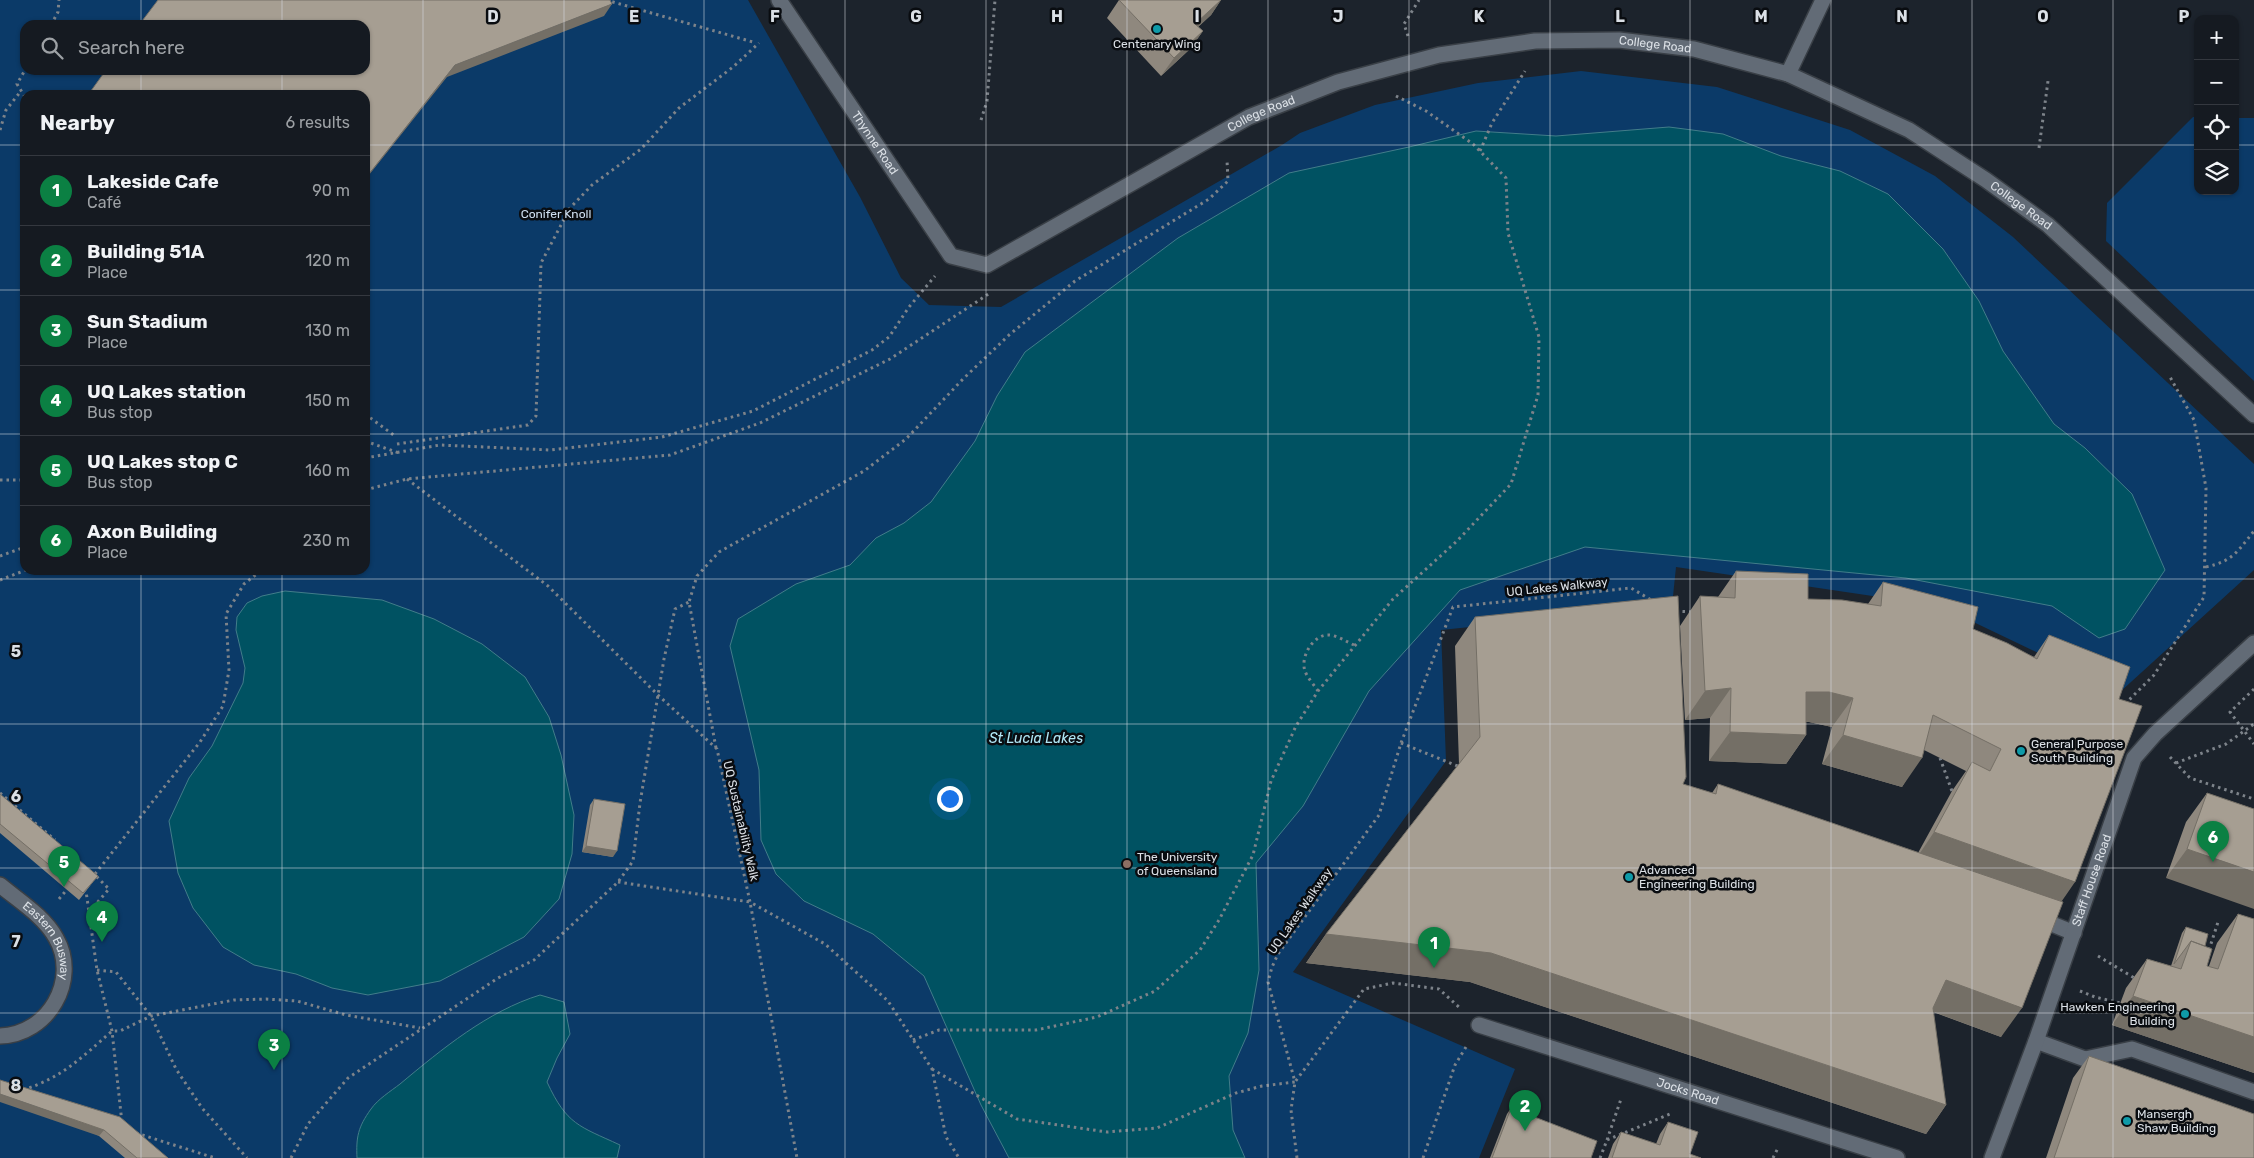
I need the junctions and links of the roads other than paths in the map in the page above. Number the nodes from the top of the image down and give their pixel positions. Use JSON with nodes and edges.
{"nodes":[{"id":1,"x":779,"y":0,"type":"edge"},
{"id":2,"x":1823,"y":0,"type":"edge"},
{"id":3,"x":1788,"y":74,"type":"junction"},
{"id":4,"x":987,"y":265,"type":"joint"},
{"id":5,"x":2254,"y":415,"type":"edge"},
{"id":6,"x":2254,"y":643,"type":"edge"},
{"id":7,"x":0,"y":885,"type":"edge"},
{"id":8,"x":2025,"y":913,"type":"edge"},
{"id":9,"x":2074,"y":933,"type":"junction"},
{"id":10,"x":1479,"y":1025,"type":"road end"},
{"id":11,"x":0,"y":1036,"type":"edge"},
{"id":12,"x":2036,"y":1041,"type":"junction"},
{"id":13,"x":2254,"y":1092,"type":"edge"},
{"id":14,"x":1897,"y":1158,"type":"edge"},
{"id":15,"x":1992,"y":1158,"type":"edge"}],
"edges":[{"from":1,"to":4,"type":"street","name":"Thynne Road"},
{"from":2,"to":3,"type":"street"},
{"from":3,"to":4,"type":"street","name":"College Road"},
{"from":3,"to":5,"type":"street","name":"College Road"},
{"from":6,"to":9,"type":"street","name":"Staff House Road"},
{"from":7,"to":11,"type":"street","name":"Eastern Busway"},
{"from":8,"to":9,"type":"street"},
{"from":9,"to":12,"type":"street","name":"Staff House Road"},
{"from":10,"to":14,"type":"street","name":"Jocks Road"},
{"from":12,"to":13,"type":"street"},
{"from":12,"to":15,"type":"street","name":"Staff House Road"}]}
